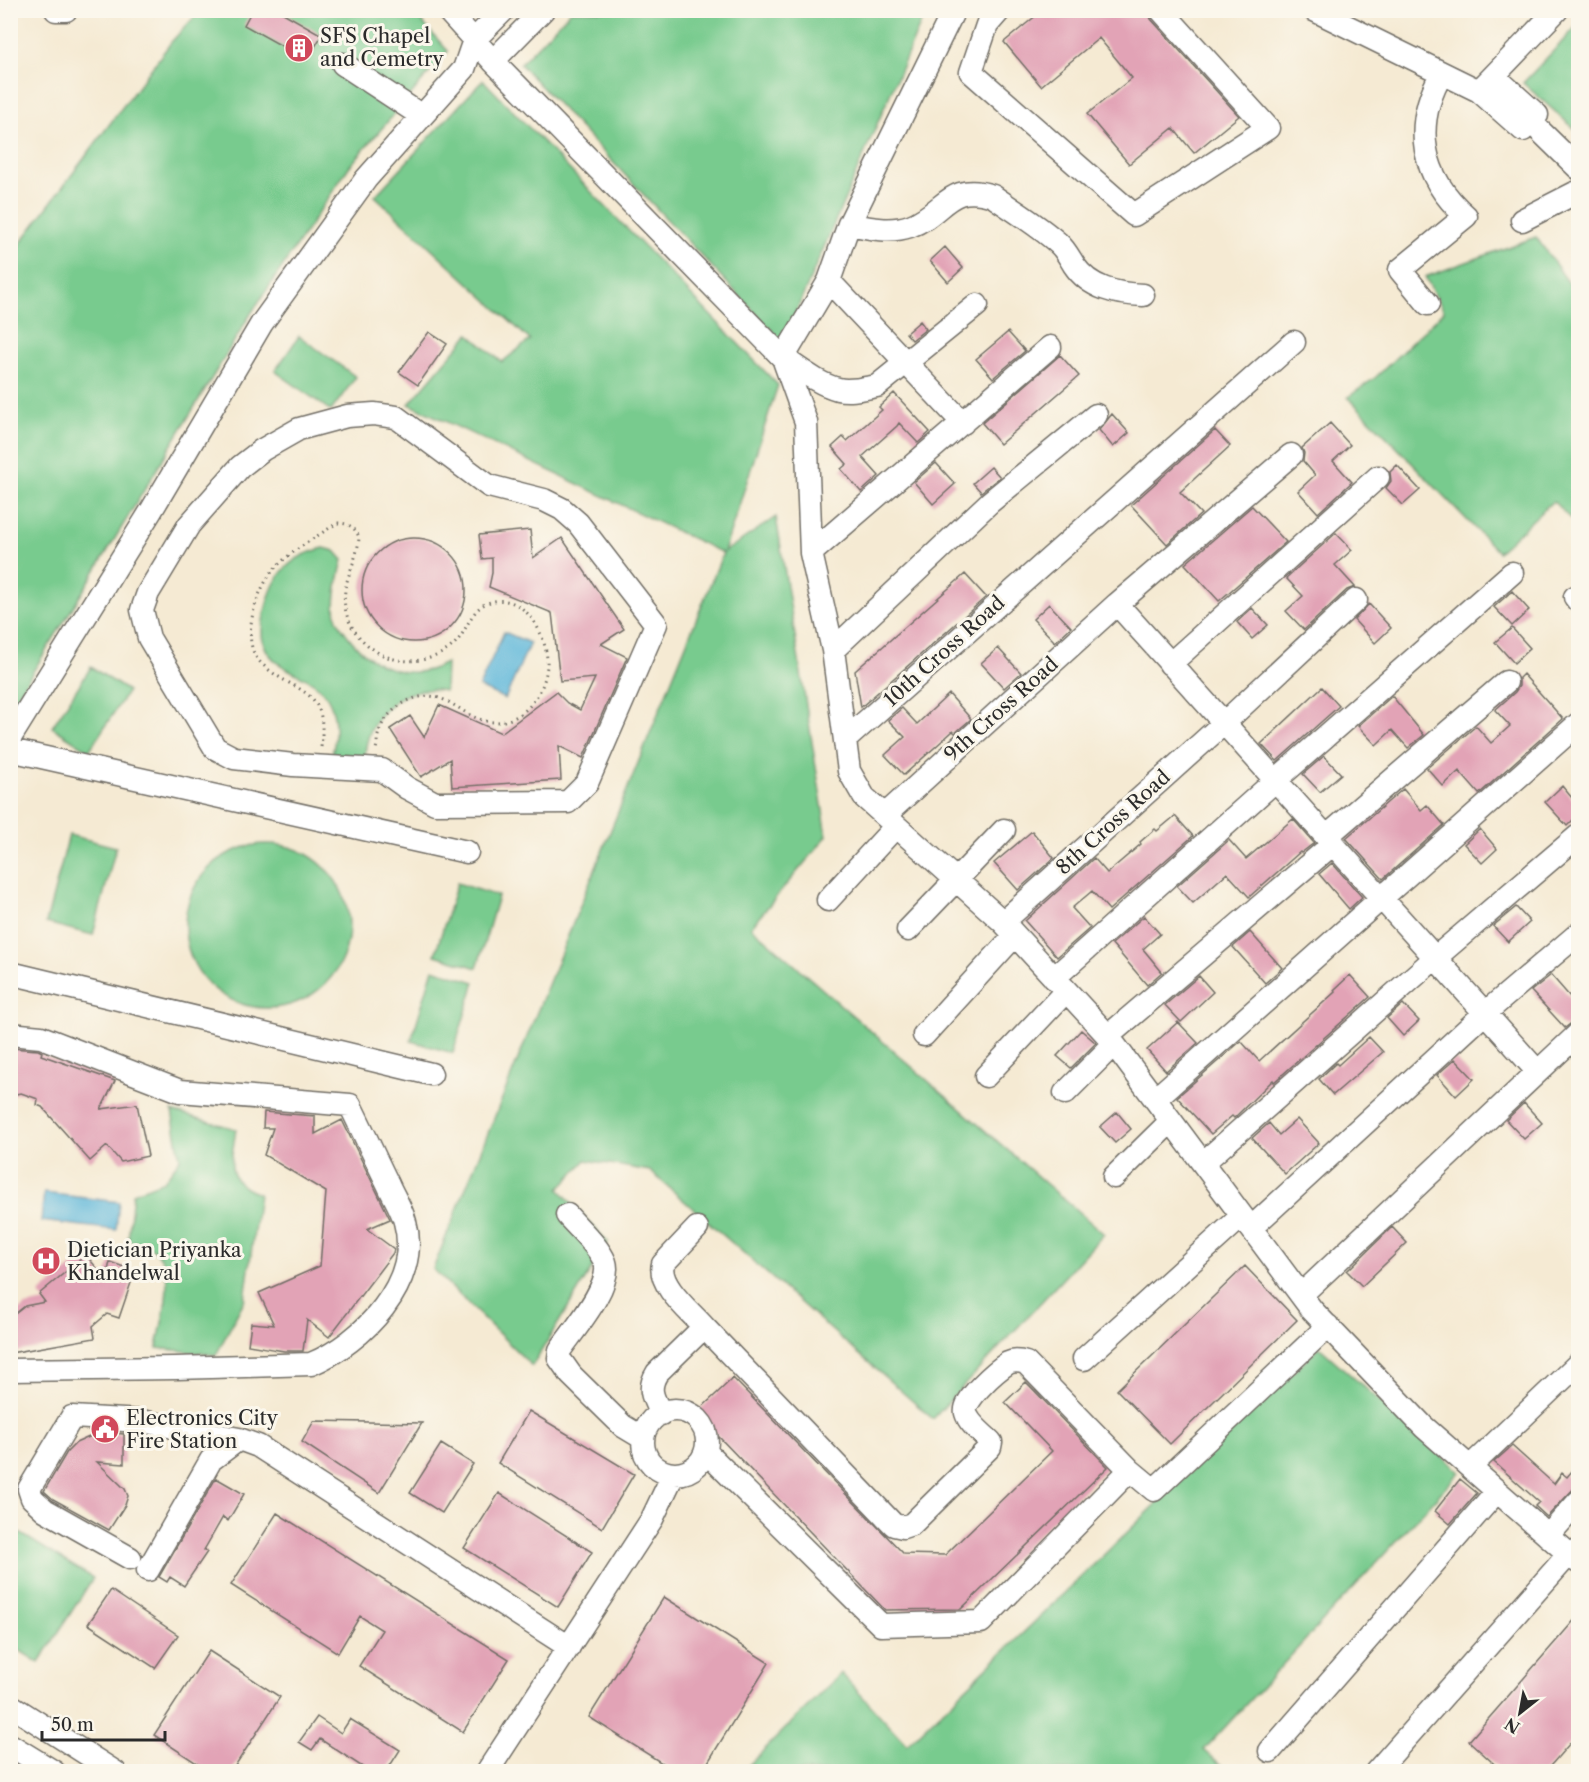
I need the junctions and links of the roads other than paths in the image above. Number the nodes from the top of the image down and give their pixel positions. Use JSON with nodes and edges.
{"nodes":[{"id":1,"x":56,"y":10,"type":"edge"},
{"id":2,"x":66,"y":10,"type":"edge"},
{"id":3,"x":447,"y":10,"type":"edge"},
{"id":4,"x":504,"y":10,"type":"edge"},
{"id":5,"x":543,"y":10,"type":"edge"},
{"id":6,"x":1161,"y":10,"type":"edge"},
{"id":7,"x":1314,"y":10,"type":"edge"},
{"id":8,"x":1557,"y":10,"type":"edge"},
{"id":9,"x":954,"y":11,"type":"edge"},
{"id":10,"x":994,"y":18,"type":"edge"},
{"id":11,"x":474,"y":40,"type":"junction"},
{"id":12,"x":493,"y":61,"type":"junction"},
{"id":13,"x":343,"y":64,"type":"dead end"},
{"id":14,"x":464,"y":69,"type":"junction"},
{"id":15,"x":1442,"y":73,"type":"junction"},
{"id":16,"x":1487,"y":84,"type":"junction"},
{"id":17,"x":422,"y":116,"type":"junction"},
{"id":18,"x":1578,"y":169,"type":"edge"},
{"id":19,"x":1577,"y":196,"type":"edge"},
{"id":20,"x":1522,"y":220,"type":"dead end"},
{"id":21,"x":849,"y":224,"type":"junction"},
{"id":22,"x":829,"y":281,"type":"junction"},
{"id":23,"x":1143,"y":295,"type":"dead end"},
{"id":24,"x":1428,"y":304,"type":"dead end"},
{"id":25,"x":977,"y":305,"type":"dead end"},
{"id":26,"x":1294,"y":342,"type":"dead end"},
{"id":27,"x":1050,"y":347,"type":"dead end"},
{"id":28,"x":783,"y":357,"type":"junction"},
{"id":29,"x":906,"y":363,"type":"junction"},
{"id":30,"x":1096,"y":415,"type":"dead end"},
{"id":31,"x":963,"y":423,"type":"junction"},
{"id":32,"x":1291,"y":454,"type":"dead end"},
{"id":33,"x":1378,"y":477,"type":"dead end"},
{"id":34,"x":153,"y":508,"type":"junction"},
{"id":35,"x":187,"y":528,"type":"junction"},
{"id":36,"x":811,"y":553,"type":"junction"},
{"id":37,"x":1512,"y":573,"type":"dead end"},
{"id":38,"x":1356,"y":600,"type":"dead end"},
{"id":39,"x":1117,"y":604,"type":"junction"},
{"id":40,"x":833,"y":650,"type":"junction"},
{"id":41,"x":1170,"y":664,"type":"junction"},
{"id":42,"x":1506,"y":682,"type":"dead end"},
{"id":43,"x":1224,"y":723,"type":"junction"},
{"id":44,"x":1578,"y":724,"type":"edge"},
{"id":45,"x":10,"y":738,"type":"edge"},
{"id":46,"x":845,"y":740,"type":"junction"},
{"id":47,"x":10,"y":750,"type":"edge"},
{"id":48,"x":1276,"y":780,"type":"junction"},
{"id":49,"x":890,"y":821,"type":"junction"},
{"id":50,"x":1004,"y":830,"type":"dead end"},
{"id":51,"x":1578,"y":836,"type":"edge"},
{"id":52,"x":1330,"y":840,"type":"junction"},
{"id":53,"x":467,"y":852,"type":"dead end"},
{"id":54,"x":956,"y":880,"type":"junction"},
{"id":55,"x":1383,"y":898,"type":"junction"},
{"id":56,"x":828,"y":900,"type":"dead end"},
{"id":57,"x":1009,"y":929,"type":"junction"},
{"id":58,"x":908,"y":930,"type":"dead end"},
{"id":59,"x":1578,"y":934,"type":"edge"},
{"id":60,"x":1435,"y":958,"type":"junction"},
{"id":61,"x":10,"y":973,"type":"edge"},
{"id":62,"x":1060,"y":984,"type":"junction"},
{"id":63,"x":1485,"y":1013,"type":"junction"},
{"id":64,"x":10,"y":1034,"type":"edge"},
{"id":65,"x":1578,"y":1034,"type":"edge"},
{"id":66,"x":924,"y":1035,"type":"dead end"},
{"id":67,"x":1111,"y":1040,"type":"junction"},
{"id":68,"x":1538,"y":1071,"type":"junction"},
{"id":69,"x":431,"y":1074,"type":"dead end"},
{"id":70,"x":986,"y":1076,"type":"dead end"},
{"id":71,"x":1065,"y":1093,"type":"dead end"},
{"id":72,"x":1155,"y":1099,"type":"junction"},
{"id":73,"x":1171,"y":1121,"type":"junction"},
{"id":74,"x":1203,"y":1163,"type":"junction"},
{"id":75,"x":1114,"y":1178,"type":"dead end"},
{"id":76,"x":567,"y":1215,"type":"dead end"},
{"id":77,"x":1246,"y":1222,"type":"junction"},
{"id":78,"x":697,"y":1228,"type":"dead end"},
{"id":79,"x":1301,"y":1295,"type":"junction"},
{"id":80,"x":1328,"y":1326,"type":"junction"},
{"id":81,"x":704,"y":1327,"type":"junction"},
{"id":82,"x":1084,"y":1359,"type":"dead end"},
{"id":83,"x":1578,"y":1364,"type":"edge"},
{"id":84,"x":10,"y":1370,"type":"edge"},
{"id":85,"x":661,"y":1414,"type":"junction"},
{"id":86,"x":643,"y":1438,"type":"junction"},
{"id":87,"x":239,"y":1439,"type":"junction"},
{"id":88,"x":706,"y":1452,"type":"junction"},
{"id":89,"x":1470,"y":1467,"type":"junction"},
{"id":90,"x":1130,"y":1470,"type":"junction"},
{"id":91,"x":673,"y":1474,"type":"junction"},
{"id":92,"x":1497,"y":1491,"type":"junction"},
{"id":93,"x":1578,"y":1502,"type":"edge"},
{"id":94,"x":1548,"y":1536,"type":"junction"},
{"id":95,"x":130,"y":1558,"type":"dead end"},
{"id":96,"x":1574,"y":1558,"type":"edge"},
{"id":97,"x":148,"y":1570,"type":"dead end"},
{"id":98,"x":569,"y":1647,"type":"junction"},
{"id":99,"x":10,"y":1705,"type":"edge"},
{"id":100,"x":10,"y":1745,"type":"edge"},
{"id":101,"x":1270,"y":1751,"type":"dead end"},
{"id":102,"x":54,"y":1772,"type":"edge"},
{"id":103,"x":115,"y":1772,"type":"edge"},
{"id":104,"x":487,"y":1772,"type":"edge"},
{"id":105,"x":1376,"y":1772,"type":"edge"}],
"edges":[{"from":1,"to":2,"type":"street"},
{"from":3,"to":11,"type":"street"},
{"from":4,"to":11,"type":"street"},
{"from":5,"to":12,"type":"street"},
{"from":6,"to":10,"type":"street"},
{"from":7,"to":15,"type":"street"},
{"from":8,"to":16,"type":"street"},
{"from":9,"to":10,"type":"street"},
{"from":9,"to":21,"type":"street"},
{"from":11,"to":12,"type":"street"},
{"from":11,"to":14,"type":"street"},
{"from":12,"to":14,"type":"street"},
{"from":12,"to":28,"type":"street"},
{"from":13,"to":17,"type":"street"},
{"from":14,"to":17,"type":"street"},
{"from":15,"to":16,"type":"street"},
{"from":15,"to":24,"type":"street"},
{"from":16,"to":18,"type":"street"},
{"from":17,"to":34,"type":"street"},
{"from":18,"to":19,"type":"street"},
{"from":19,"to":20,"type":"street"},
{"from":21,"to":22,"type":"street"},
{"from":21,"to":23,"type":"street"},
{"from":22,"to":28,"type":"street"},
{"from":22,"to":29,"type":"street"},
{"from":25,"to":29,"type":"street"},
{"from":26,"to":46,"type":"street","name":"10th Cross Road"},
{"from":27,"to":31,"type":"street"},
{"from":28,"to":29,"type":"street"},
{"from":28,"to":36,"type":"street"},
{"from":29,"to":31,"type":"street"},
{"from":30,"to":40,"type":"street"},
{"from":31,"to":36,"type":"street"},
{"from":32,"to":39,"type":"street","name":"9th Cross Road"},
{"from":33,"to":41,"type":"street"},
{"from":34,"to":35,"type":"street"},
{"from":34,"to":45,"type":"street"},
{"from":35,"to":35,"type":"street"},
{"from":36,"to":40,"type":"street"},
{"from":37,"to":48,"type":"street"},
{"from":38,"to":43,"type":"street","name":"8th Cross Road"},
{"from":39,"to":41,"type":"street"},
{"from":39,"to":49,"type":"street","name":"9th Cross Road"},
{"from":40,"to":46,"type":"street"},
{"from":41,"to":43,"type":"street"},
{"from":42,"to":52,"type":"street"},
{"from":43,"to":48,"type":"street"},
{"from":43,"to":57,"type":"street","name":"8th Cross Road"},
{"from":44,"to":55,"type":"street"},
{"from":46,"to":49,"type":"street"},
{"from":47,"to":53,"type":"street"},
{"from":48,"to":52,"type":"street"},
{"from":48,"to":62,"type":"street"},
{"from":49,"to":54,"type":"street"},
{"from":49,"to":56,"type":"street","name":"9th Cross Road"},
{"from":50,"to":54,"type":"street"},
{"from":51,"to":60,"type":"street"},
{"from":52,"to":55,"type":"street"},
{"from":52,"to":67,"type":"street"},
{"from":54,"to":57,"type":"street"},
{"from":54,"to":58,"type":"street"},
{"from":55,"to":60,"type":"street"},
{"from":55,"to":72,"type":"street"},
{"from":57,"to":62,"type":"street"},
{"from":57,"to":66,"type":"street","name":"8th Cross Road"},
{"from":59,"to":63,"type":"street"},
{"from":60,"to":63,"type":"street"},
{"from":60,"to":74,"type":"street"},
{"from":61,"to":69,"type":"street"},
{"from":62,"to":67,"type":"street"},
{"from":62,"to":70,"type":"street"},
{"from":63,"to":68,"type":"street"},
{"from":63,"to":77,"type":"street"},
{"from":64,"to":84,"type":"street"},
{"from":65,"to":68,"type":"street"},
{"from":67,"to":71,"type":"street"},
{"from":67,"to":72,"type":"street"},
{"from":68,"to":79,"type":"street"},
{"from":72,"to":73,"type":"street"},
{"from":73,"to":74,"type":"street"},
{"from":73,"to":75,"type":"street"},
{"from":74,"to":77,"type":"street"},
{"from":76,"to":86,"type":"street"},
{"from":77,"to":79,"type":"street"},
{"from":77,"to":82,"type":"street"},
{"from":78,"to":81,"type":"street"},
{"from":79,"to":80,"type":"street"},
{"from":80,"to":89,"type":"street"},
{"from":80,"to":90,"type":"street"},
{"from":81,"to":85,"type":"street"},
{"from":81,"to":90,"type":"street"},
{"from":83,"to":89,"type":"street"},
{"from":85,"to":86,"type":"street"},
{"from":85,"to":88,"type":"street"},
{"from":86,"to":91,"type":"street"},
{"from":87,"to":95,"type":"street"},
{"from":87,"to":97,"type":"street"},
{"from":87,"to":98,"type":"street"},
{"from":88,"to":90,"type":"street"},
{"from":88,"to":91,"type":"street"},
{"from":89,"to":92,"type":"street"},
{"from":91,"to":98,"type":"street"},
{"from":92,"to":94,"type":"street"},
{"from":92,"to":101,"type":"street"},
{"from":93,"to":94,"type":"street"},
{"from":94,"to":96,"type":"street"},
{"from":96,"to":105,"type":"street"},
{"from":98,"to":104,"type":"street"},
{"from":99,"to":103,"type":"street"},
{"from":100,"to":102,"type":"street"}]}
